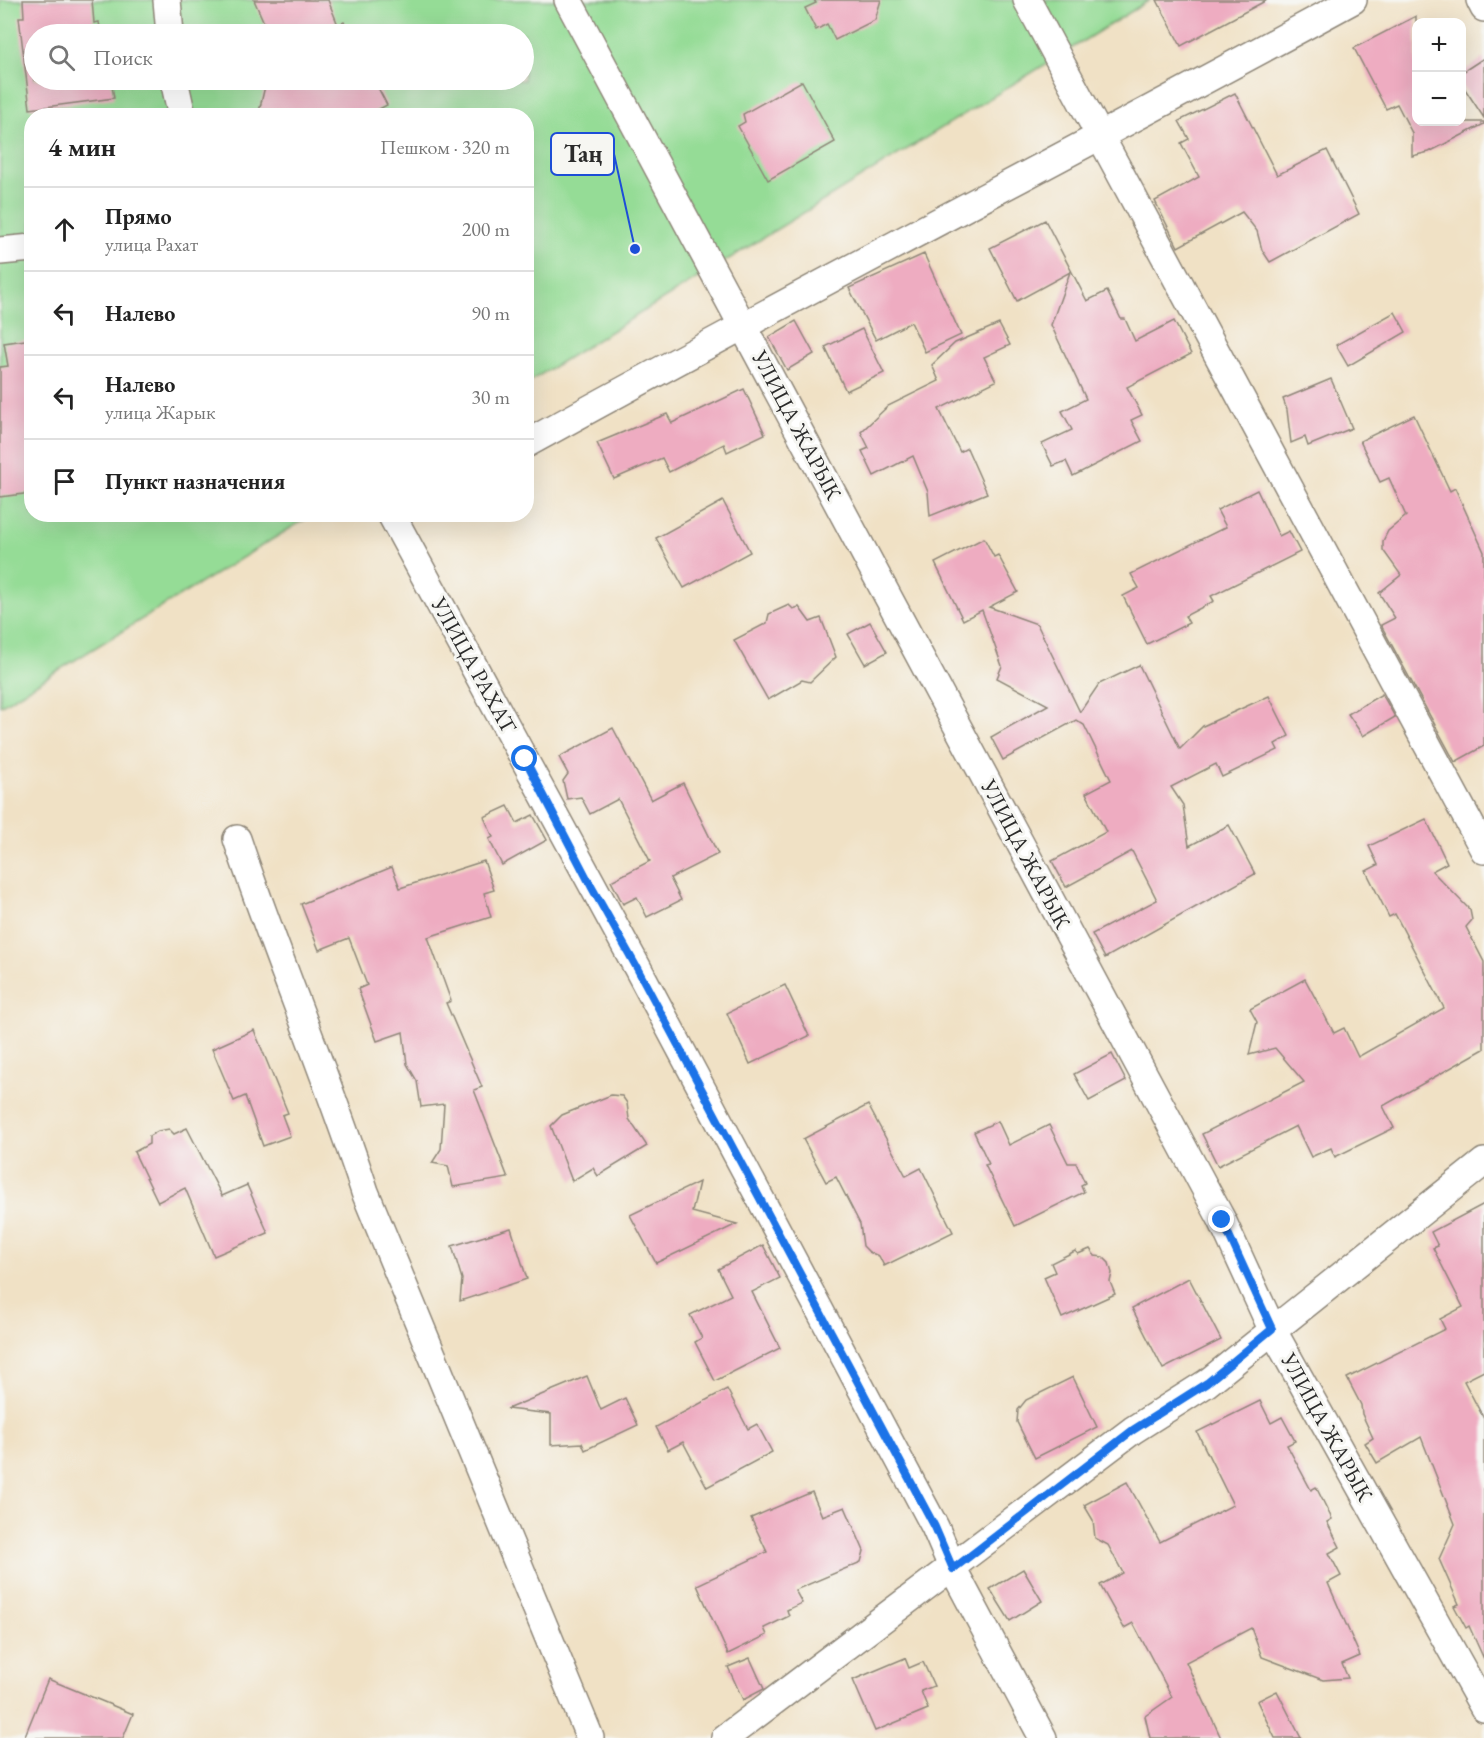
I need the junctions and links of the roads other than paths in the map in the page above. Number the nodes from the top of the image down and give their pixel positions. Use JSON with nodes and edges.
{"nodes":[{"id":1,"x":167,"y":0,"type":"edge"},
{"id":2,"x":568,"y":0,"type":"edge"},
{"id":3,"x":1027,"y":0,"type":"edge"},
{"id":4,"x":1353,"y":0,"type":"edge"},
{"id":5,"x":1480,"y":0,"type":"edge"},
{"id":6,"x":1484,"y":8,"type":"edge"},
{"id":7,"x":169,"y":24,"type":"edge"},
{"id":8,"x":176,"y":90,"type":"edge"},
{"id":9,"x":180,"y":108,"type":"edge"},
{"id":10,"x":1102,"y":137,"type":"junction"},
{"id":11,"x":24,"y":249,"type":"edge"},
{"id":12,"x":0,"y":251,"type":"edge"},
{"id":13,"x":742,"y":324,"type":"junction"},
{"id":14,"x":534,"y":440,"type":"edge"},
{"id":15,"x":397,"y":522,"type":"edge"},
{"id":16,"x":237,"y":839,"type":"dead end"},
{"id":17,"x":1484,"y":850,"type":"edge"},
{"id":18,"x":1484,"y":1162,"type":"edge"},
{"id":19,"x":1272,"y":1329,"type":"junction"},
{"id":20,"x":953,"y":1569,"type":"junction"},
{"id":21,"x":1484,"y":1708,"type":"edge"},
{"id":22,"x":590,"y":1738,"type":"edge"},
{"id":23,"x":724,"y":1738,"type":"edge"},
{"id":24,"x":1044,"y":1738,"type":"edge"}],
"edges":[{"from":1,"to":7,"type":"street"},
{"from":2,"to":13,"type":"street","name":"УЛИЦА ЖАРЫК"},
{"from":3,"to":10,"type":"street"},
{"from":4,"to":10,"type":"street"},
{"from":5,"to":6,"type":"street"},
{"from":8,"to":9,"type":"street"},
{"from":10,"to":13,"type":"street"},
{"from":10,"to":17,"type":"street"},
{"from":11,"to":12,"type":"street"},
{"from":13,"to":14,"type":"street"},
{"from":13,"to":19,"type":"street","name":"УЛИЦА ЖАРЫК"},
{"from":15,"to":20,"type":"street","name":"УЛИЦА РАХАТ"},
{"from":16,"to":22,"type":"street"},
{"from":18,"to":19,"type":"street"},
{"from":19,"to":20,"type":"street"},
{"from":19,"to":21,"type":"street","name":"УЛИЦА ЖАРЫК"},
{"from":20,"to":23,"type":"street"},
{"from":20,"to":24,"type":"street","name":"УЛИЦА РАХАТ"}]}
